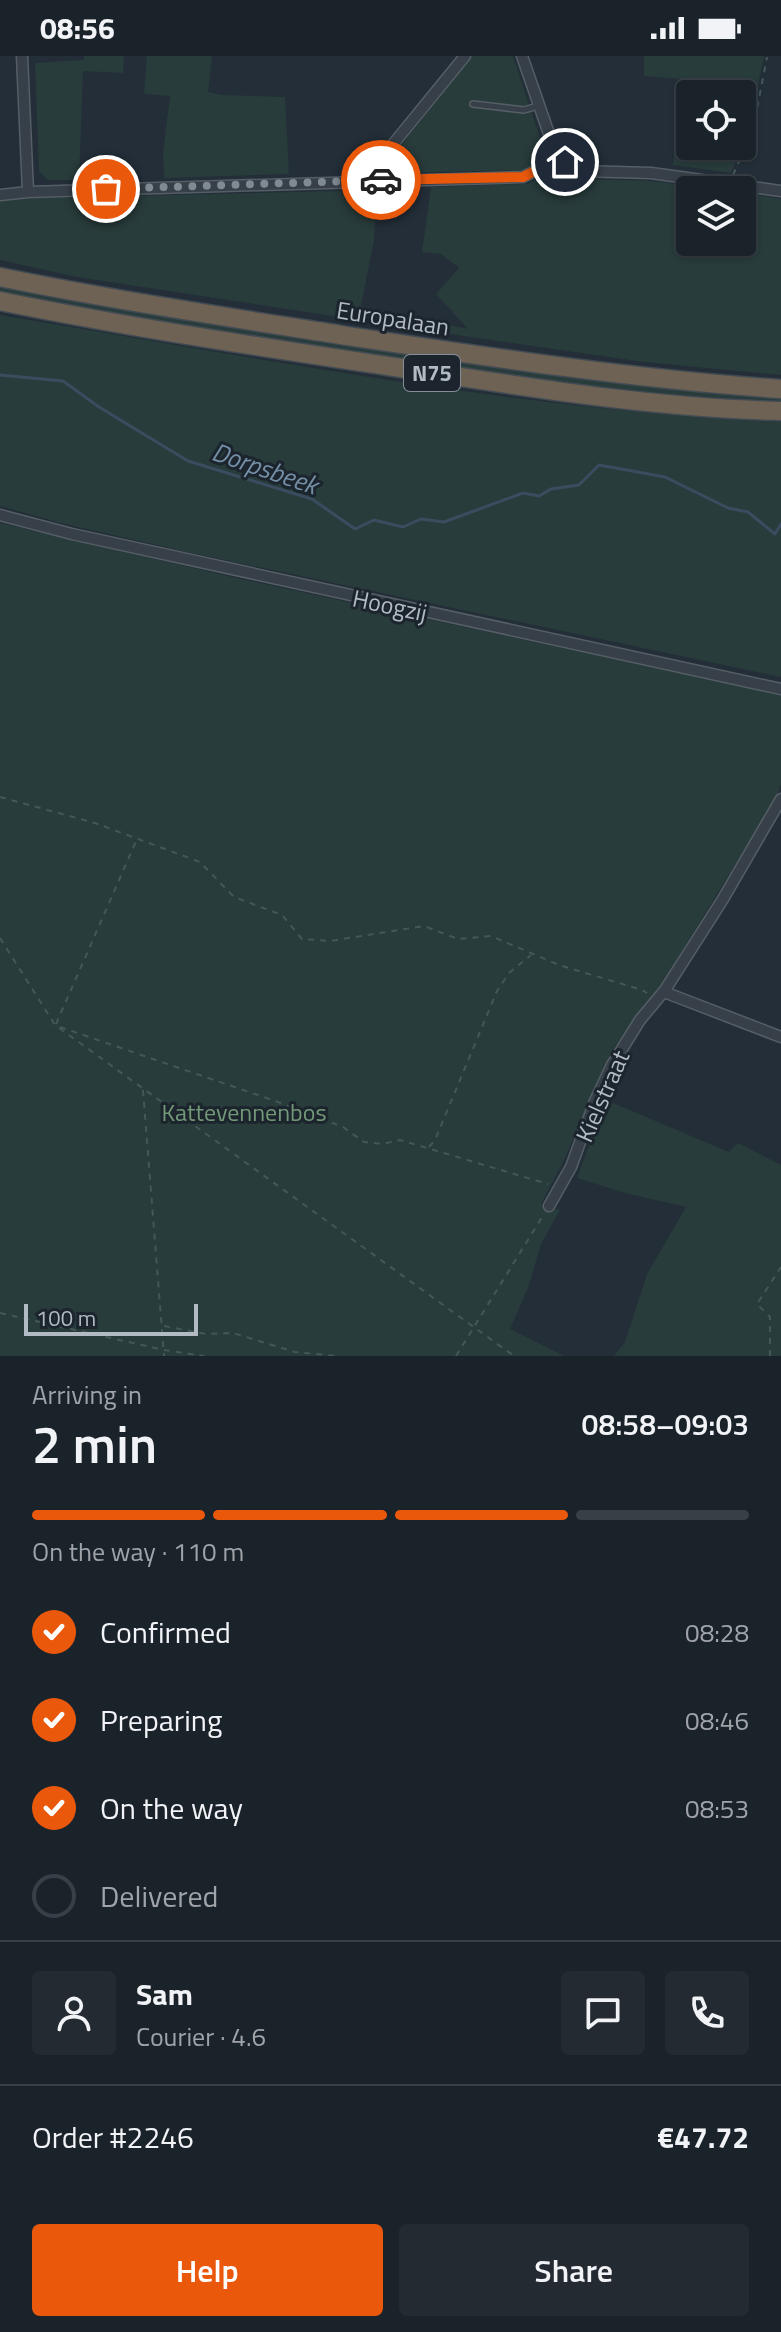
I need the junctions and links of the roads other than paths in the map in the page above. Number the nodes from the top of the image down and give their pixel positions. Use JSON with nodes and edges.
{"nodes":[{"id":1,"x":22,"y":56,"type":"edge"},
{"id":2,"x":465,"y":56,"type":"edge"},
{"id":3,"x":522,"y":56,"type":"edge"},
{"id":4,"x":473,"y":104,"type":"dead end"},
{"id":5,"x":538,"y":106,"type":"junction"},
{"id":6,"x":556,"y":154,"type":"junction"},
{"id":7,"x":373,"y":180,"type":"junction"},
{"id":8,"x":781,"y":191,"type":"edge"},
{"id":9,"x":28,"y":192,"type":"junction"},
{"id":10,"x":0,"y":195,"type":"edge"},
{"id":11,"x":0,"y":277,"type":"edge"},
{"id":12,"x":0,"y":301,"type":"edge"},
{"id":13,"x":781,"y":389,"type":"edge"},
{"id":14,"x":781,"y":411,"type":"edge"},
{"id":15,"x":0,"y":515,"type":"edge"},
{"id":16,"x":781,"y":689,"type":"edge"},
{"id":17,"x":781,"y":799,"type":"edge"},
{"id":18,"x":664,"y":992,"type":"junction"},
{"id":19,"x":781,"y":1037,"type":"edge"},
{"id":20,"x":549,"y":1206,"type":"road end"}],
"edges":[{"from":1,"to":9,"type":"street"},
{"from":2,"to":7,"type":"street"},
{"from":3,"to":5,"type":"street"},
{"from":4,"to":5,"type":"lane"},
{"from":5,"to":6,"type":"street"},
{"from":6,"to":7,"type":"street"},
{"from":6,"to":8,"type":"street"},
{"from":7,"to":9,"type":"street"},
{"from":9,"to":10,"type":"street"},
{"from":11,"to":13,"type":"highway","name":"Europalaan","number":"N75"},
{"from":12,"to":14,"type":"highway","name":"Europalaan","number":"N75"},
{"from":15,"to":16,"type":"street","name":"Hoogzij"},
{"from":17,"to":18,"type":"street","name":"Kielstraat"},
{"from":18,"to":19,"type":"street"},
{"from":18,"to":20,"type":"street","name":"Kielstraat"}]}
